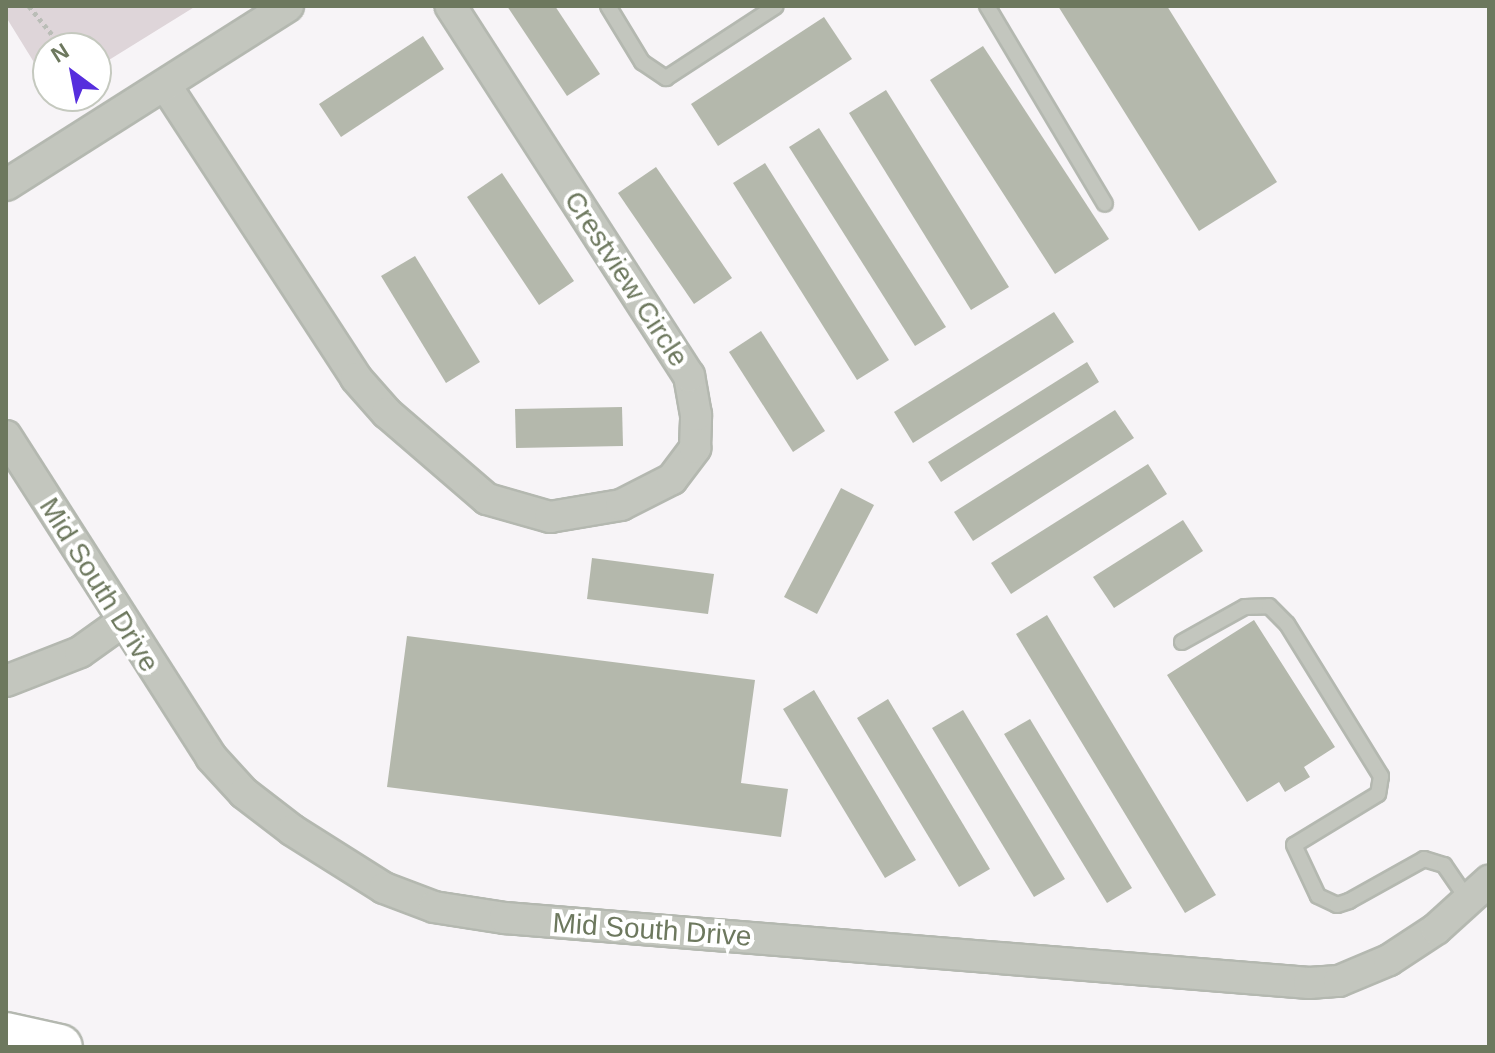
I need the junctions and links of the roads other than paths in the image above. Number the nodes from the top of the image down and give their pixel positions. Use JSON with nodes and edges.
{"nodes":[{"id":1,"x":288,"y":6,"type":"edge"},
{"id":2,"x":451,"y":6,"type":"edge"},
{"id":3,"x":608,"y":6,"type":"edge"},
{"id":4,"x":776,"y":6,"type":"edge"},
{"id":5,"x":987,"y":6,"type":"edge"},
{"id":6,"x":166,"y":86,"type":"junction"},
{"id":7,"x":6,"y":185,"type":"edge"},
{"id":8,"x":1105,"y":204,"type":"dead end"},
{"id":9,"x":6,"y":436,"type":"edge"},
{"id":10,"x":122,"y":622,"type":"junction"},
{"id":11,"x":1182,"y":642,"type":"dead end"},
{"id":12,"x":6,"y":681,"type":"edge"},
{"id":13,"x":1479,"y":891,"type":"edge"},
{"id":14,"x":6,"y":1035,"type":"edge"},
{"id":15,"x":60,"y":1047,"type":"edge"}],
"edges":[{"from":1,"to":6,"type":"street"},
{"from":2,"to":6,"type":"street","name":"Crestview Circle"},
{"from":3,"to":4,"type":"lane"},
{"from":5,"to":8,"type":"lane"},
{"from":6,"to":7,"type":"street"},
{"from":9,"to":10,"type":"street","name":"Mid South Drive"},
{"from":10,"to":12,"type":"street"},
{"from":10,"to":13,"type":"street","name":"Mid South Drive"},
{"from":11,"to":13,"type":"lane"},
{"from":14,"to":15,"type":"highway"}]}
